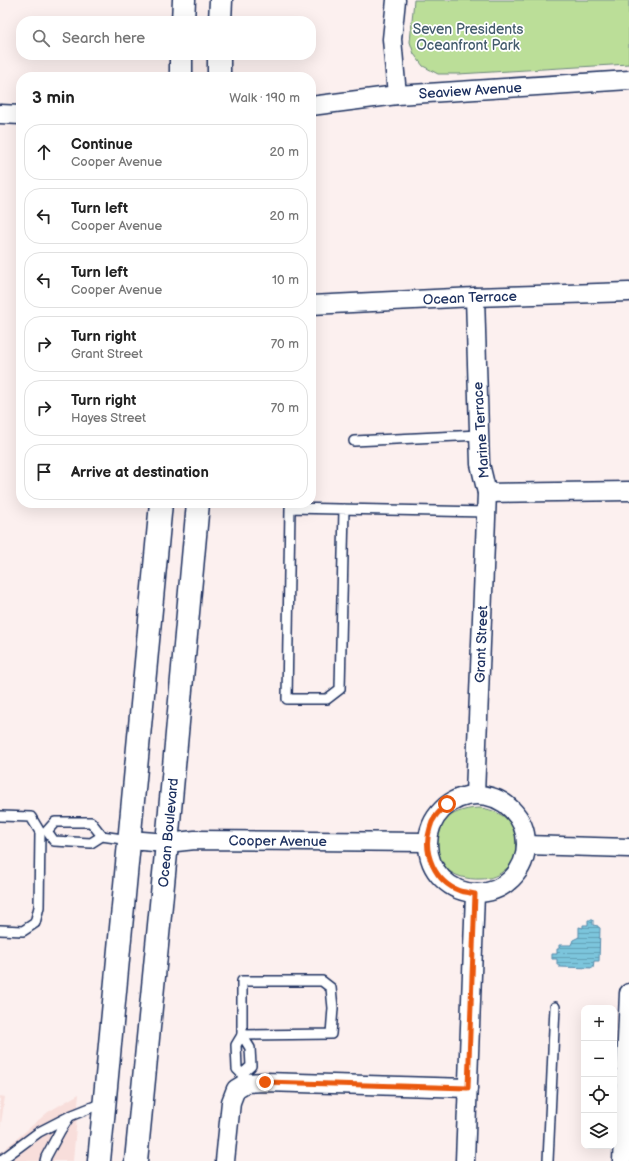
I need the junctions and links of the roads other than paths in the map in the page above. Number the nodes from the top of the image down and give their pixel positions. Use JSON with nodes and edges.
{"nodes":[{"id":1,"x":184,"y":0,"type":"edge"},
{"id":2,"x":221,"y":0,"type":"edge"},
{"id":3,"x":396,"y":0,"type":"edge"},
{"id":4,"x":183,"y":16,"type":"edge"},
{"id":5,"x":220,"y":16,"type":"edge"},
{"id":6,"x":181,"y":60,"type":"edge"},
{"id":7,"x":219,"y":60,"type":"edge"},
{"id":8,"x":181,"y":72,"type":"edge"},
{"id":9,"x":219,"y":72,"type":"edge"},
{"id":10,"x":629,"y":80,"type":"edge"},
{"id":11,"x":397,"y":95,"type":"junction"},
{"id":12,"x":316,"y":105,"type":"edge"},
{"id":13,"x":0,"y":114,"type":"edge"},
{"id":14,"x":16,"y":115,"type":"edge"},
{"id":15,"x":629,"y":292,"type":"edge"},
{"id":16,"x":475,"y":296,"type":"junction"},
{"id":17,"x":316,"y":305,"type":"edge"},
{"id":18,"x":479,"y":435,"type":"junction"},
{"id":19,"x":354,"y":441,"type":"dead end"},
{"id":20,"x":629,"y":491,"type":"edge"},
{"id":21,"x":487,"y":493,"type":"junction"},
{"id":22,"x":161,"y":508,"type":"edge"},
{"id":23,"x":198,"y":508,"type":"edge"},
{"id":24,"x":344,"y":509,"type":"junction"},
{"id":25,"x":486,"y":512,"type":"junction"},
{"id":26,"x":475,"y":794,"type":"junction"},
{"id":27,"x":0,"y":816,"type":"edge"},
{"id":28,"x":43,"y":831,"type":"junction"},
{"id":29,"x":102,"y":836,"type":"junction"},
{"id":30,"x":130,"y":840,"type":"junction"},
{"id":31,"x":427,"y":842,"type":"junction"},
{"id":32,"x":167,"y":843,"type":"junction"},
{"id":33,"x":526,"y":845,"type":"junction"},
{"id":34,"x":629,"y":848,"type":"edge"},
{"id":35,"x":475,"y":894,"type":"junction"},
{"id":36,"x":0,"y":930,"type":"edge"},
{"id":37,"x":629,"y":994,"type":"edge"},
{"id":38,"x":555,"y":1007,"type":"dead end"},
{"id":39,"x":242,"y":1035,"type":"junction"},
{"id":40,"x":243,"y":1079,"type":"junction"},
{"id":41,"x":468,"y":1088,"type":"junction"},
{"id":42,"x":105,"y":1102,"type":"junction"},
{"id":43,"x":70,"y":1116,"type":"junction"},
{"id":44,"x":0,"y":1161,"type":"edge"},
{"id":45,"x":46,"y":1161,"type":"edge"},
{"id":46,"x":99,"y":1161,"type":"edge"},
{"id":47,"x":136,"y":1161,"type":"edge"},
{"id":48,"x":226,"y":1161,"type":"edge"},
{"id":49,"x":465,"y":1161,"type":"edge"},
{"id":50,"x":548,"y":1161,"type":"edge"},
{"id":51,"x":622,"y":1161,"type":"edge"}],
"edges":[{"from":1,"to":4,"type":"main road"},
{"from":2,"to":5,"type":"main road"},
{"from":3,"to":11,"type":"street"},
{"from":6,"to":8,"type":"main road"},
{"from":7,"to":9,"type":"main road"},
{"from":10,"to":11,"type":"street","name":"Seaview Avenue"},
{"from":11,"to":12,"type":"street","name":"Seaview Avenue"},
{"from":13,"to":14,"type":"street"},
{"from":15,"to":16,"type":"street","name":"Ocean Terrace"},
{"from":16,"to":17,"type":"street","name":"Ocean Terrace"},
{"from":16,"to":18,"type":"street","name":"Marine Terrace"},
{"from":18,"to":19,"type":"lane"},
{"from":18,"to":21,"type":"street","name":"Marine Terrace"},
{"from":20,"to":21,"type":"street","name":"Marine Terrace"},
{"from":21,"to":25,"type":"street","name":"Grant Street"},
{"from":22,"to":30,"type":"main road"},
{"from":23,"to":32,"type":"main road","name":"Ocean Boulevard"},
{"from":24,"to":24,"type":"lane"},
{"from":24,"to":25,"type":"lane"},
{"from":25,"to":26,"type":"street","name":"Grant Street"},
{"from":26,"to":31,"type":"street"},
{"from":26,"to":33,"type":"street"},
{"from":27,"to":28,"type":"lane"},
{"from":28,"to":29,"type":"lane"},
{"from":28,"to":29,"type":"lane"},
{"from":28,"to":36,"type":"lane"},
{"from":29,"to":30,"type":"lane"},
{"from":30,"to":32,"type":"street","name":"Cooper Avenue"},
{"from":30,"to":42,"type":"main road"},
{"from":31,"to":32,"type":"street","name":"Cooper Avenue"},
{"from":31,"to":35,"type":"street"},
{"from":32,"to":47,"type":"main road","name":"Ocean Boulevard"},
{"from":33,"to":34,"type":"street"},
{"from":33,"to":35,"type":"street"},
{"from":35,"to":41,"type":"street"},
{"from":37,"to":51,"type":"street"},
{"from":38,"to":50,"type":"lane"},
{"from":39,"to":39,"type":"lane"},
{"from":39,"to":40,"type":"lane"},
{"from":39,"to":40,"type":"lane"},
{"from":40,"to":41,"type":"street"},
{"from":40,"to":48,"type":"street"},
{"from":41,"to":49,"type":"street"},
{"from":42,"to":43,"type":"lane"},
{"from":42,"to":46,"type":"main road"},
{"from":43,"to":44,"type":"lane"},
{"from":43,"to":45,"type":"lane"}]}
